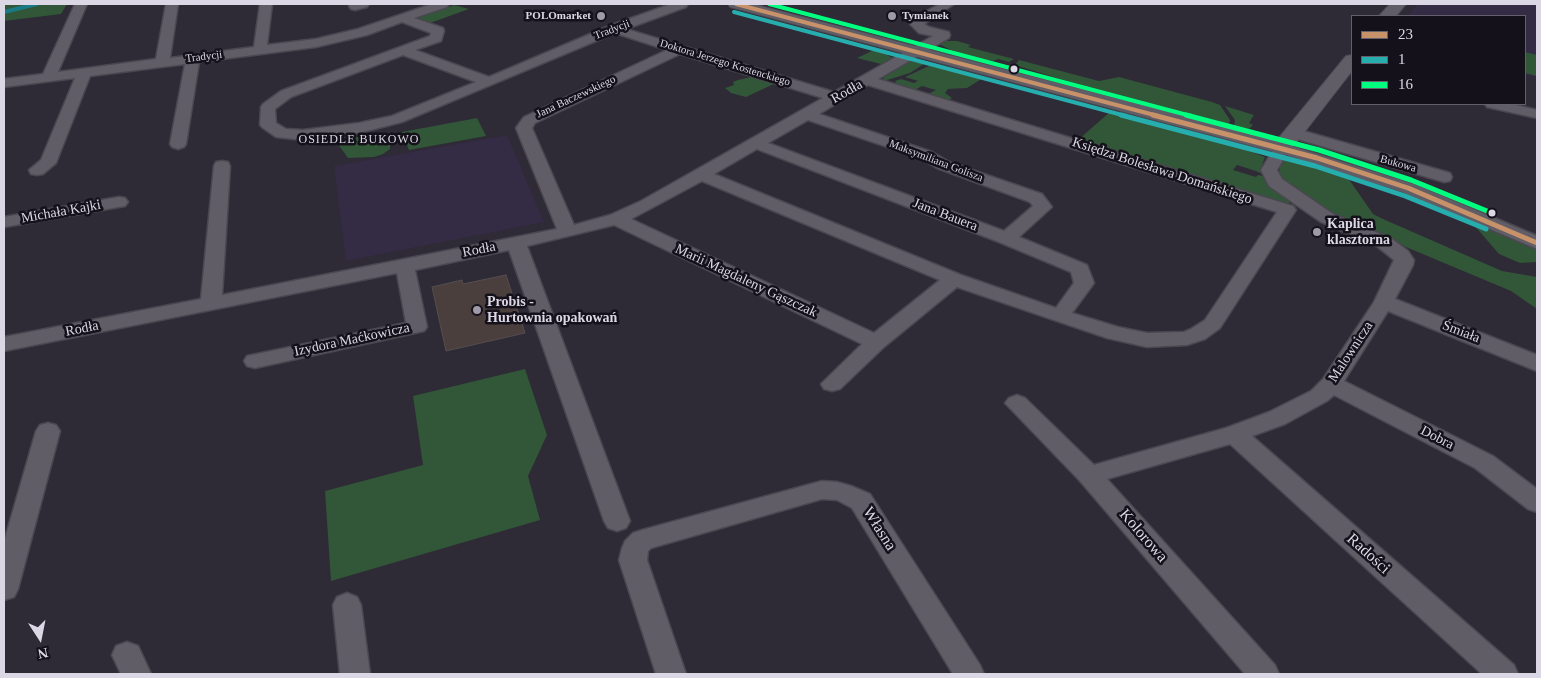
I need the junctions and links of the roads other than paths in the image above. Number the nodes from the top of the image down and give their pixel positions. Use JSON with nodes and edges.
{"nodes":[{"id":1,"x":81,"y":4,"type":"edge"},
{"id":2,"x":172,"y":4,"type":"edge"},
{"id":3,"x":266,"y":4,"type":"edge"},
{"id":4,"x":443,"y":4,"type":"edge"},
{"id":5,"x":682,"y":4,"type":"edge"},
{"id":6,"x":736,"y":4,"type":"edge"},
{"id":7,"x":948,"y":4,"type":"edge"},
{"id":8,"x":1398,"y":4,"type":"edge"},
{"id":9,"x":1388,"y":15,"type":"edge"},
{"id":10,"x":402,"y":18,"type":"junction"},
{"id":11,"x":614,"y":29,"type":"junction"},
{"id":12,"x":679,"y":49,"type":"junction"},
{"id":13,"x":403,"y":50,"type":"junction"},
{"id":14,"x":254,"y":52,"type":"junction"},
{"id":15,"x":916,"y":52,"type":"junction"},
{"id":16,"x":420,"y":57,"type":"junction"},
{"id":17,"x":193,"y":58,"type":"junction"},
{"id":18,"x":162,"y":62,"type":"junction"},
{"id":19,"x":1350,"y":68,"type":"edge"},
{"id":20,"x":85,"y":72,"type":"junction"},
{"id":21,"x":49,"y":77,"type":"junction"},
{"id":22,"x":868,"y":80,"type":"junction"},
{"id":23,"x":487,"y":81,"type":"junction"},
{"id":24,"x":4,"y":83,"type":"edge"},
{"id":25,"x":837,"y":98,"type":"junction"},
{"id":26,"x":1496,"y":105,"type":"edge"},
{"id":27,"x":267,"y":112,"type":"junction"},
{"id":28,"x":1537,"y":114,"type":"edge"},
{"id":29,"x":808,"y":115,"type":"junction"},
{"id":30,"x":1287,"y":141,"type":"junction"},
{"id":31,"x":178,"y":144,"type":"dead end"},
{"id":32,"x":757,"y":144,"type":"junction"},
{"id":33,"x":222,"y":166,"type":"dead end"},
{"id":34,"x":37,"y":170,"type":"dead end"},
{"id":35,"x":701,"y":175,"type":"junction"},
{"id":36,"x":1444,"y":177,"type":"dead end"},
{"id":37,"x":119,"y":202,"type":"dead end"},
{"id":38,"x":616,"y":220,"type":"junction"},
{"id":39,"x":4,"y":222,"type":"edge"},
{"id":40,"x":568,"y":232,"type":"junction"},
{"id":41,"x":1006,"y":238,"type":"junction"},
{"id":42,"x":516,"y":243,"type":"junction"},
{"id":43,"x":1537,"y":243,"type":"edge"},
{"id":44,"x":405,"y":266,"type":"junction"},
{"id":45,"x":954,"y":279,"type":"junction"},
{"id":46,"x":1384,"y":302,"type":"junction"},
{"id":47,"x":211,"y":304,"type":"junction"},
{"id":48,"x":1060,"y":316,"type":"junction"},
{"id":49,"x":876,"y":342,"type":"junction"},
{"id":50,"x":4,"y":344,"type":"edge"},
{"id":51,"x":255,"y":361,"type":"dead end"},
{"id":52,"x":1537,"y":364,"type":"edge"},
{"id":53,"x":832,"y":384,"type":"dead end"},
{"id":54,"x":1331,"y":384,"type":"junction"},
{"id":55,"x":1017,"y":403,"type":"dead end"},
{"id":56,"x":48,"y":431,"type":"dead end"},
{"id":57,"x":1234,"y":434,"type":"junction"},
{"id":58,"x":1089,"y":475,"type":"junction"},
{"id":59,"x":1537,"y":502,"type":"edge"},
{"id":60,"x":617,"y":521,"type":"dead end"},
{"id":61,"x":4,"y":589,"type":"edge"},
{"id":62,"x":347,"y":605,"type":"dead end"},
{"id":63,"x":355,"y":674,"type":"edge"},
{"id":64,"x":671,"y":674,"type":"edge"},
{"id":65,"x":969,"y":674,"type":"edge"},
{"id":66,"x":1264,"y":674,"type":"edge"},
{"id":67,"x":1502,"y":674,"type":"edge"}],
"edges":[{"from":1,"to":21,"type":"street"},
{"from":2,"to":18,"type":"street"},
{"from":3,"to":14,"type":"street"},
{"from":4,"to":10,"type":"street","name":"Tradycji"},
{"from":5,"to":11,"type":"street","name":"Tradycji"},
{"from":6,"to":15,"type":"street","name":"Bukowa"},
{"from":7,"to":15,"type":"street","name":"Rodła"},
{"from":8,"to":9,"type":"street"},
{"from":10,"to":13,"type":"street"},
{"from":10,"to":14,"type":"street","name":"Tradycji"},
{"from":11,"to":12,"type":"street","name":"Doktora Jerzego Kostenckiego"},
{"from":11,"to":23,"type":"street","name":"Tradycji"},
{"from":12,"to":25,"type":"street","name":"Doktora Jerzego Kostenckiego"},
{"from":12,"to":40,"type":"street","name":"Jana Baczewskiego"},
{"from":13,"to":16,"type":"street"},
{"from":13,"to":27,"type":"street"},
{"from":14,"to":17,"type":"street","name":"Tradycji"},
{"from":15,"to":22,"type":"street","name":"Rodła"},
{"from":15,"to":30,"type":"street","name":"Bukowa"},
{"from":16,"to":23,"type":"street"},
{"from":16,"to":27,"type":"street"},
{"from":17,"to":18,"type":"street","name":"Tradycji"},
{"from":17,"to":31,"type":"street"},
{"from":18,"to":20,"type":"street","name":"Tradycji"},
{"from":19,"to":30,"type":"street"},
{"from":20,"to":21,"type":"street","name":"Tradycji"},
{"from":20,"to":34,"type":"street"},
{"from":21,"to":24,"type":"street","name":"Tradycji"},
{"from":22,"to":25,"type":"street","name":"Rodła"},
{"from":22,"to":48,"type":"street","name":"Księdza Bolesława Domańskiego"},
{"from":23,"to":27,"type":"street","name":"Tradycji"},
{"from":25,"to":29,"type":"street","name":"Rodła"},
{"from":26,"to":28,"type":"street"},
{"from":29,"to":32,"type":"street","name":"Rodła"},
{"from":29,"to":41,"type":"street","name":"Maksymiliana Golisza"},
{"from":30,"to":36,"type":"street","name":"Bukowa"},
{"from":30,"to":43,"type":"street","name":"Bukowa"},
{"from":30,"to":46,"type":"street","name":"Malownicza"},
{"from":32,"to":35,"type":"street","name":"Rodła"},
{"from":32,"to":41,"type":"street","name":"Jana Bauera"},
{"from":33,"to":47,"type":"street"},
{"from":35,"to":38,"type":"street","name":"Rodła"},
{"from":35,"to":45,"type":"street"},
{"from":37,"to":39,"type":"street","name":"Michała Kajki"},
{"from":38,"to":40,"type":"street","name":"Rodła"},
{"from":38,"to":49,"type":"street","name":"Marii Magdaleny Gąszczak"},
{"from":40,"to":42,"type":"street","name":"Rodła"},
{"from":41,"to":48,"type":"street","name":"Jana Bauera"},
{"from":42,"to":44,"type":"street","name":"Rodła"},
{"from":42,"to":60,"type":"street"},
{"from":44,"to":47,"type":"street","name":"Rodła"},
{"from":44,"to":51,"type":"street","name":"Izydora Maćkowicza"},
{"from":45,"to":48,"type":"street"},
{"from":45,"to":49,"type":"street"},
{"from":46,"to":52,"type":"street","name":"Śmiała"},
{"from":46,"to":54,"type":"street","name":"Malownicza"},
{"from":47,"to":50,"type":"street","name":"Rodła"},
{"from":49,"to":53,"type":"street"},
{"from":54,"to":57,"type":"street","name":"Malownicza"},
{"from":54,"to":59,"type":"street","name":"Dobra"},
{"from":55,"to":58,"type":"street","name":"Kolorowa"},
{"from":56,"to":61,"type":"street"},
{"from":57,"to":58,"type":"street","name":"Malownicza"},
{"from":57,"to":67,"type":"street","name":"Radości"},
{"from":58,"to":66,"type":"street","name":"Kolorowa"},
{"from":62,"to":63,"type":"street"},
{"from":64,"to":65,"type":"street","name":"Własna"}]}
